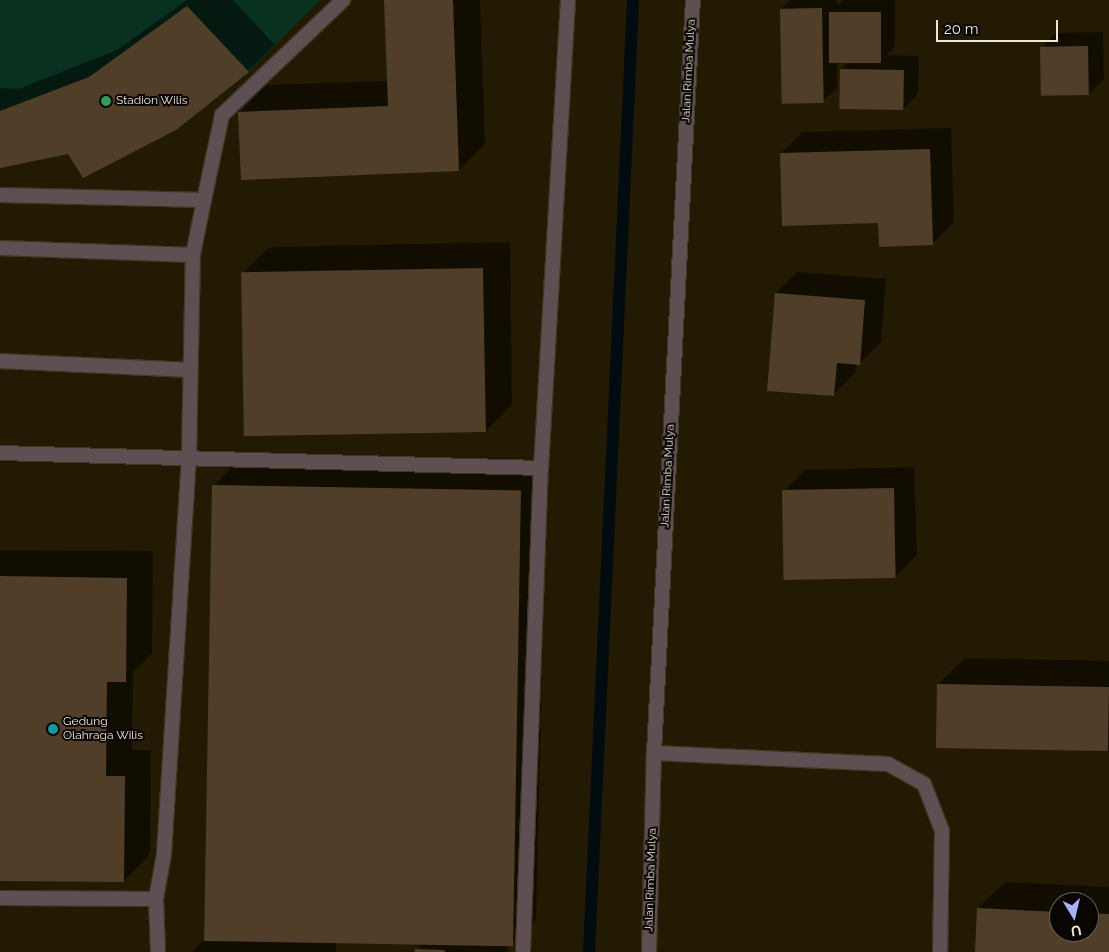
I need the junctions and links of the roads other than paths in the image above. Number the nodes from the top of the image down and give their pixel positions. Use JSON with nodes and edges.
{"nodes":[{"id":1,"x":343,"y":0,"type":"edge"},
{"id":2,"x":568,"y":0,"type":"edge"},
{"id":3,"x":693,"y":0,"type":"edge"},
{"id":4,"x":0,"y":194,"type":"edge"},
{"id":5,"x":204,"y":200,"type":"junction"},
{"id":6,"x":0,"y":248,"type":"edge"},
{"id":7,"x":193,"y":255,"type":"junction"},
{"id":8,"x":0,"y":361,"type":"edge"},
{"id":9,"x":190,"y":370,"type":"junction"},
{"id":10,"x":0,"y":453,"type":"edge"},
{"id":11,"x":189,"y":457,"type":"junction"},
{"id":12,"x":541,"y":468,"type":"junction"},
{"id":13,"x":654,"y":753,"type":"junction"},
{"id":14,"x":0,"y":898,"type":"edge"},
{"id":15,"x":156,"y":899,"type":"junction"},
{"id":16,"x":158,"y":952,"type":"edge"},
{"id":17,"x":523,"y":952,"type":"edge"},
{"id":18,"x":649,"y":952,"type":"edge"},
{"id":19,"x":940,"y":952,"type":"edge"}],
"edges":[{"from":1,"to":5,"type":"street"},
{"from":2,"to":12,"type":"street"},
{"from":3,"to":13,"type":"street","name":"Jalan Rimba Mulya"},
{"from":4,"to":5,"type":"street"},
{"from":5,"to":7,"type":"street"},
{"from":6,"to":7,"type":"street"},
{"from":7,"to":9,"type":"street"},
{"from":8,"to":9,"type":"street"},
{"from":9,"to":11,"type":"street"},
{"from":10,"to":11,"type":"street"},
{"from":11,"to":12,"type":"street"},
{"from":11,"to":15,"type":"street"},
{"from":12,"to":17,"type":"street"},
{"from":13,"to":18,"type":"street","name":"Jalan Rimba Mulya"},
{"from":13,"to":19,"type":"street"},
{"from":14,"to":15,"type":"street"},
{"from":15,"to":16,"type":"street"}]}
